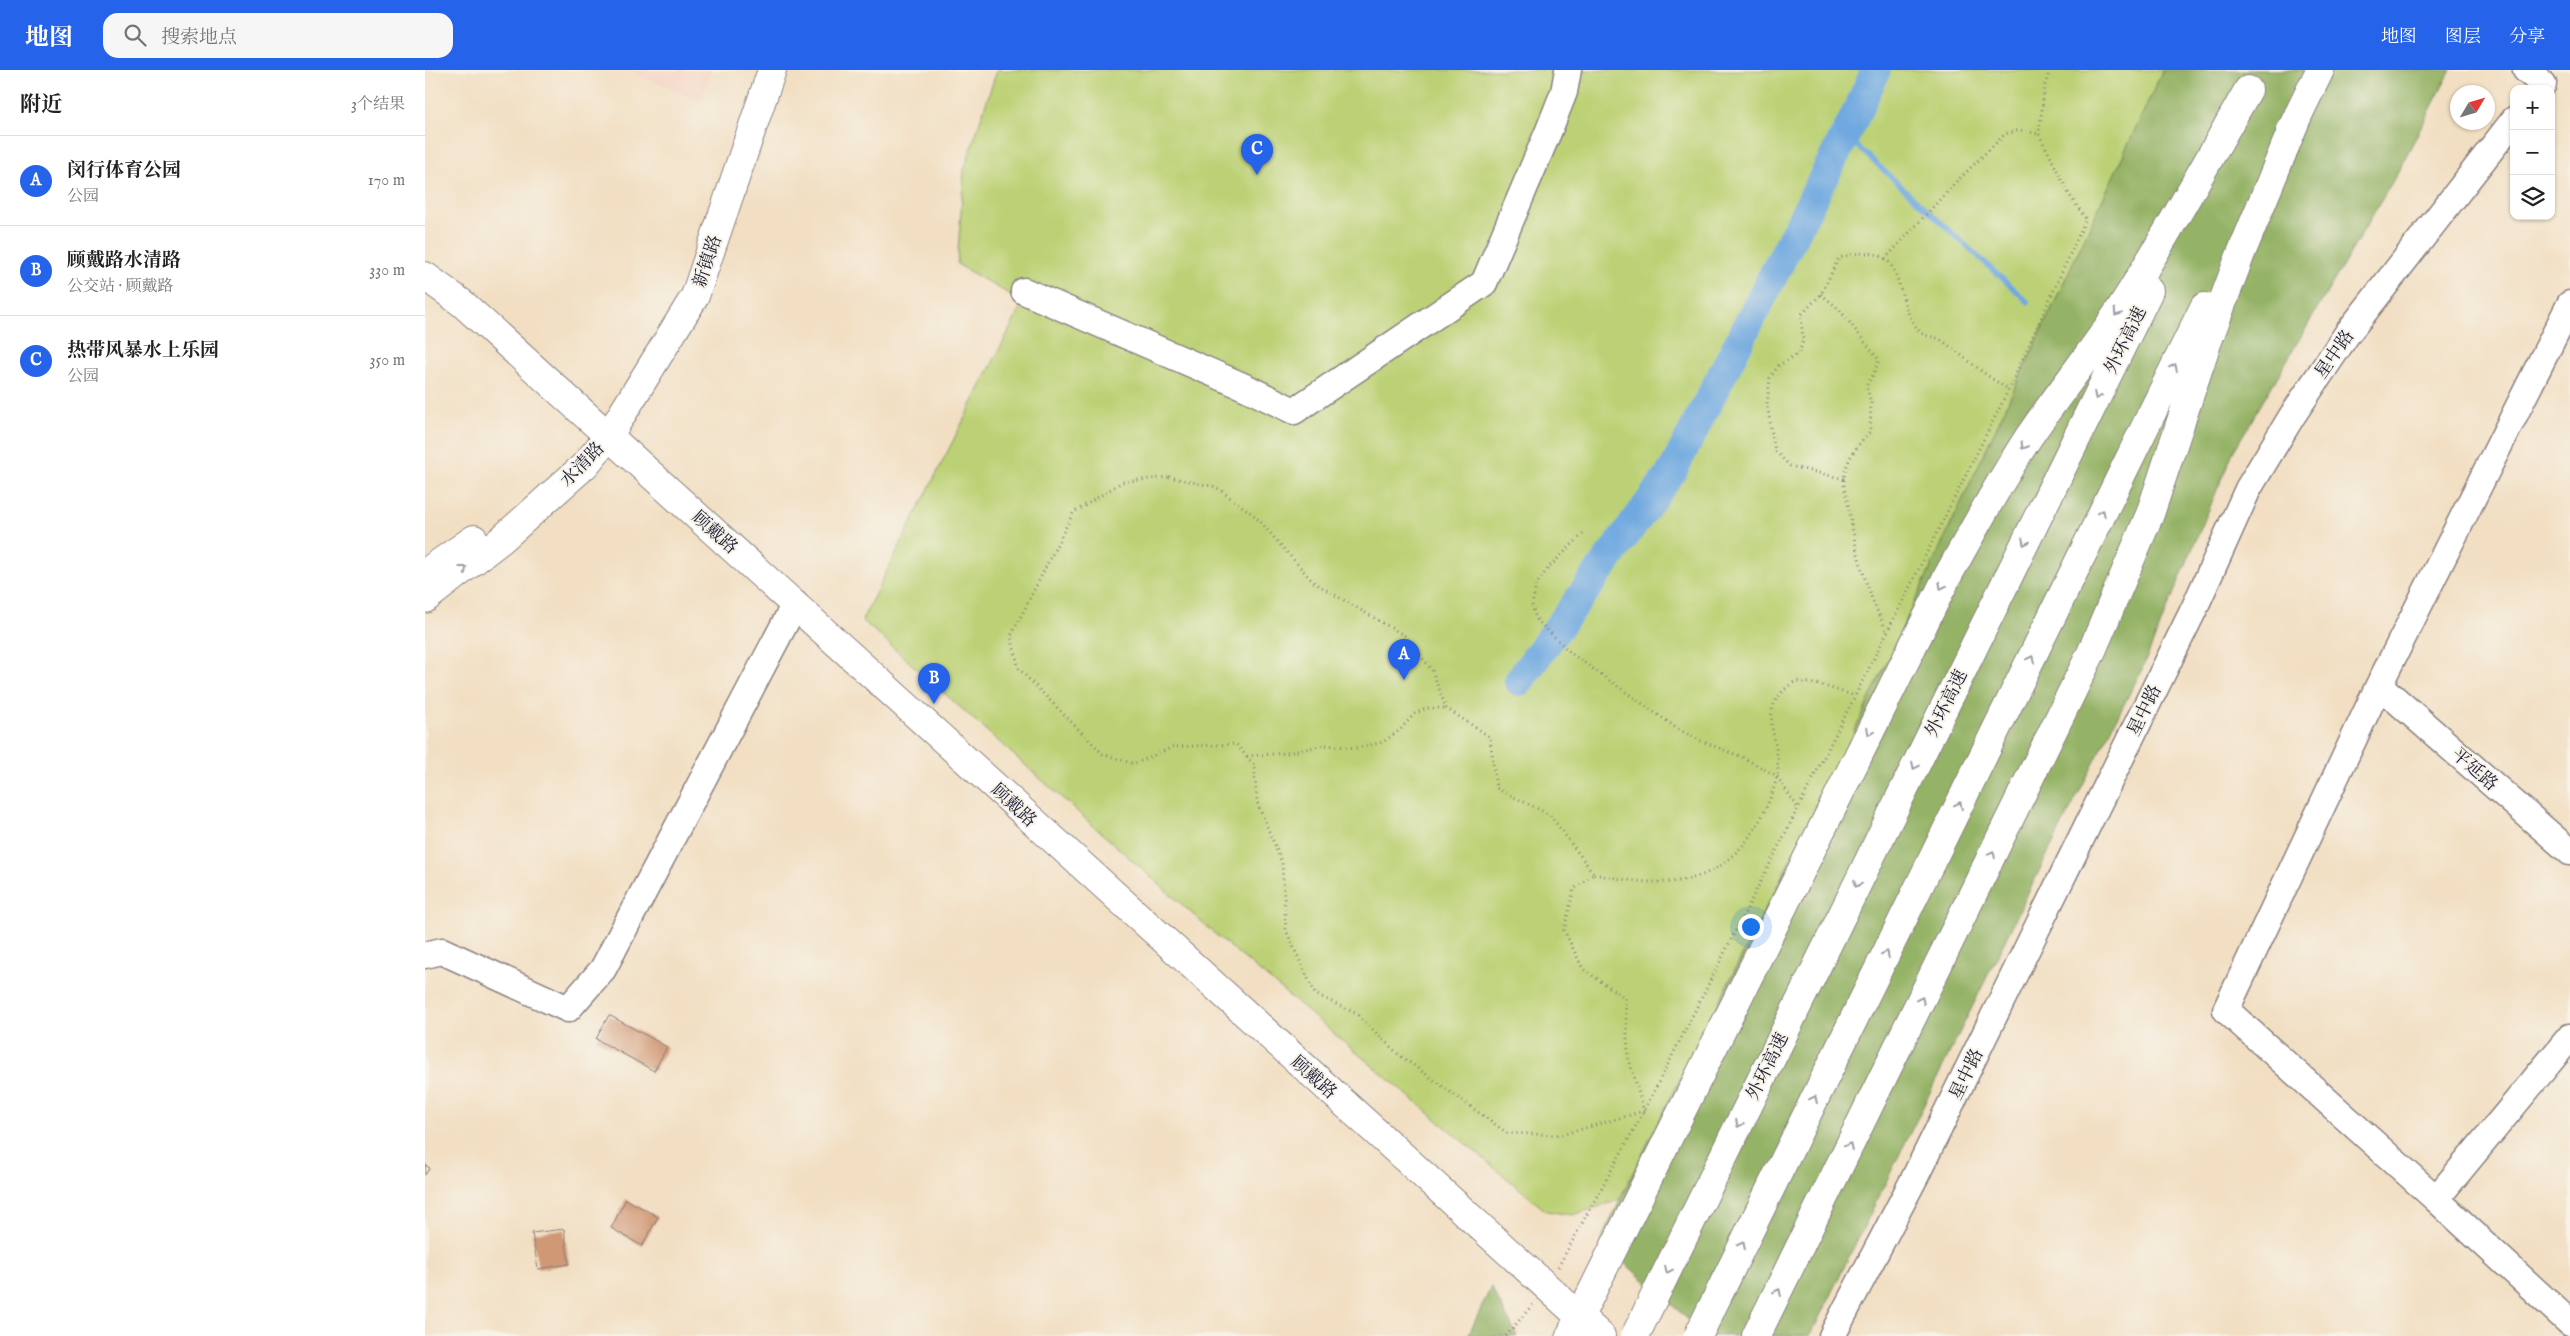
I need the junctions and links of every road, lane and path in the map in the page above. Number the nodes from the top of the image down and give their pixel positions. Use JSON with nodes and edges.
{"nodes":[{"id":1,"x":772,"y":70,"type":"edge"},
{"id":2,"x":1568,"y":70,"type":"edge"},
{"id":3,"x":2050,"y":70,"type":"edge"},
{"id":4,"x":2320,"y":70,"type":"edge"},
{"id":5,"x":2253,"y":80,"type":"edge"},
{"id":6,"x":2298,"y":115,"type":"junction"},
{"id":7,"x":2510,"y":125,"type":"edge"},
{"id":8,"x":2039,"y":134,"type":"junction"},
{"id":9,"x":1885,"y":259,"type":"junction"},
{"id":10,"x":425,"y":276,"type":"edge"},
{"id":11,"x":1025,"y":291,"type":"dead end"},
{"id":12,"x":1821,"y":294,"type":"junction"},
{"id":13,"x":2570,"y":304,"type":"edge"},
{"id":14,"x":2009,"y":389,"type":"junction"},
{"id":15,"x":608,"y":437,"type":"junction"},
{"id":16,"x":1844,"y":480,"type":"junction"},
{"id":17,"x":1583,"y":534,"type":"dead end"},
{"id":18,"x":425,"y":573,"type":"edge"},
{"id":19,"x":425,"y":599,"type":"edge"},
{"id":20,"x":795,"y":604,"type":"junction"},
{"id":21,"x":1887,"y":632,"type":"junction"},
{"id":22,"x":2379,"y":685,"type":"junction"},
{"id":23,"x":1855,"y":696,"type":"junction"},
{"id":24,"x":1446,"y":708,"type":"junction"},
{"id":25,"x":1247,"y":756,"type":"junction"},
{"id":26,"x":1777,"y":776,"type":"junction"},
{"id":27,"x":1797,"y":807,"type":"junction"},
{"id":28,"x":2570,"y":852,"type":"edge"},
{"id":29,"x":1594,"y":874,"type":"junction"},
{"id":30,"x":425,"y":955,"type":"edge"},
{"id":31,"x":2570,"y":1038,"type":"edge"},
{"id":32,"x":1644,"y":1111,"type":"junction"},
{"id":33,"x":2436,"y":1199,"type":"junction"},
{"id":34,"x":1547,"y":1287,"type":"junction"},
{"id":35,"x":2570,"y":1323,"type":"edge"},
{"id":36,"x":1575,"y":1326,"type":"edge"},
{"id":37,"x":1506,"y":1336,"type":"edge"},
{"id":38,"x":1601,"y":1336,"type":"edge"},
{"id":39,"x":1635,"y":1336,"type":"edge"},
{"id":40,"x":1698,"y":1336,"type":"edge"},
{"id":41,"x":1756,"y":1336,"type":"edge"},
{"id":42,"x":1832,"y":1336,"type":"edge"}],
"edges":[{"from":1,"to":15,"type":"main road","name":"新镇路"},
{"from":2,"to":11,"type":"street"},
{"from":3,"to":8,"type":"path"},
{"from":4,"to":6,"type":"main road"},
{"from":5,"to":36,"type":"main road","one_way":true},
{"from":5,"to":39,"type":"main road","name":"外环高速","one_way":true,"bridge":true},
{"from":40,"to":6,"type":"main road","one_way":true,"bridge":true},
{"from":41,"to":6,"type":"main road","one_way":true},
{"from":7,"to":42,"type":"street","name":"星中路"},
{"from":8,"to":9,"type":"path"},
{"from":8,"to":14,"type":"path"},
{"from":9,"to":12,"type":"path"},
{"from":9,"to":14,"type":"path"},
{"from":10,"to":15,"type":"main road","name":"顾戴路"},
{"from":12,"to":16,"type":"path"},
{"from":12,"to":16,"type":"path"},
{"from":13,"to":22,"type":"street"},
{"from":14,"to":21,"type":"path"},
{"from":15,"to":18,"type":"main road","name":"水清路"},
{"from":19,"to":15,"type":"main road","name":"水清路","one_way":true},
{"from":15,"to":20,"type":"main road","name":"顾戴路"},
{"from":16,"to":21,"type":"path"},
{"from":17,"to":26,"type":"path"},
{"from":20,"to":30,"type":"street"},
{"from":20,"to":34,"type":"main road","name":"顾戴路"},
{"from":21,"to":23,"type":"path"},
{"from":22,"to":28,"type":"street","name":"平延路"},
{"from":22,"to":33,"type":"street"},
{"from":23,"to":26,"type":"path"},
{"from":23,"to":27,"type":"path"},
{"from":24,"to":25,"type":"path"},
{"from":24,"to":25,"type":"path"},
{"from":24,"to":29,"type":"path"},
{"from":25,"to":32,"type":"path"},
{"from":26,"to":27,"type":"path"},
{"from":26,"to":29,"type":"path"},
{"from":27,"to":32,"type":"path"},
{"from":29,"to":32,"type":"path"},
{"from":31,"to":33,"type":"street"},
{"from":32,"to":34,"type":"path"},
{"from":33,"to":35,"type":"street"},
{"from":34,"to":36,"type":"main road","name":"顾戴路"},
{"from":34,"to":37,"type":"path"},
{"from":36,"to":38,"type":"main road","name":"顾戴路"}]}
